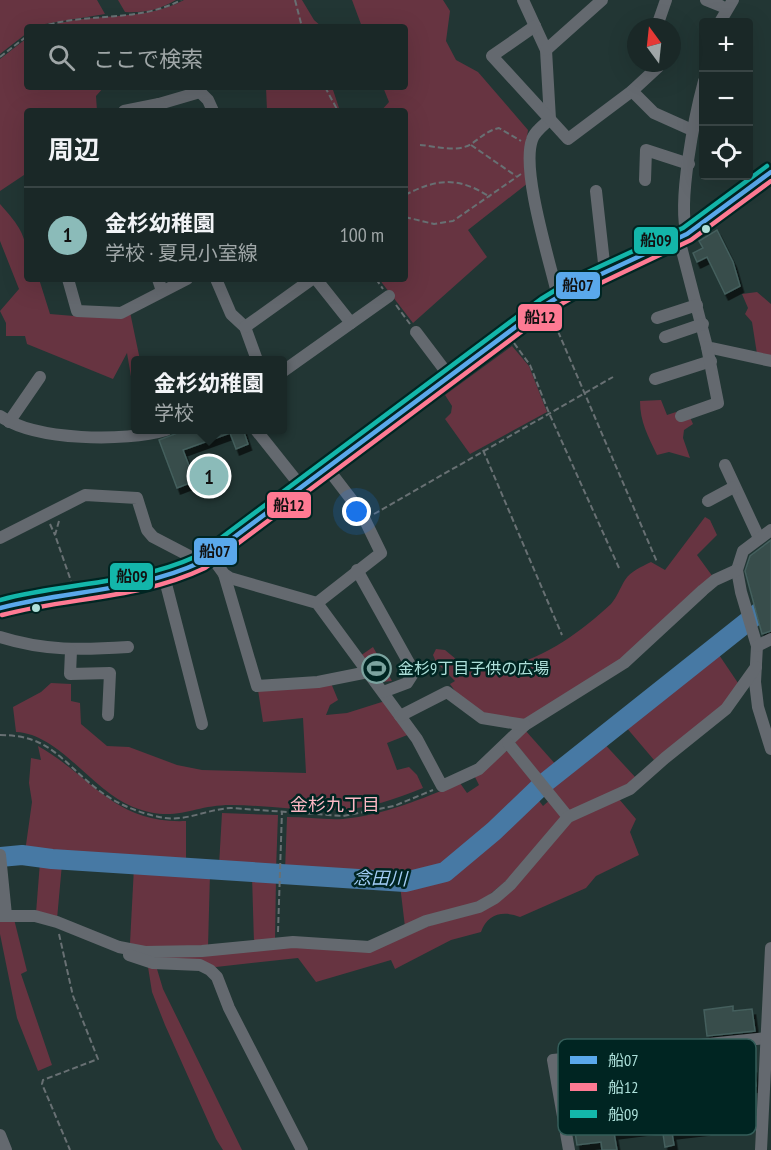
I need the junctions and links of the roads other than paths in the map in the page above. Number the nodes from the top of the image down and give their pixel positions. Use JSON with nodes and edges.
{"nodes":[{"id":1,"x":523,"y":0,"type":"edge"},
{"id":2,"x":602,"y":0,"type":"edge"},
{"id":3,"x":666,"y":0,"type":"edge"},
{"id":4,"x":706,"y":0,"type":"edge"},
{"id":5,"x":725,"y":2,"type":"edge"},
{"id":6,"x":660,"y":18,"type":"edge"},
{"id":7,"x":721,"y":18,"type":"edge"},
{"id":8,"x":535,"y":26,"type":"junction"},
{"id":9,"x":546,"y":50,"type":"junction"},
{"id":10,"x":653,"y":72,"type":"edge"},
{"id":11,"x":199,"y":90,"type":"edge"},
{"id":12,"x":202,"y":90,"type":"edge"},
{"id":13,"x":632,"y":91,"type":"junction"},
{"id":14,"x":699,"y":101,"type":"edge"},
{"id":15,"x":160,"y":107,"type":"edge"},
{"id":16,"x":212,"y":108,"type":"edge"},
{"id":17,"x":550,"y":119,"type":"junction"},
{"id":18,"x":692,"y":130,"type":"junction"},
{"id":19,"x":689,"y":164,"type":"junction"},
{"id":20,"x":771,"y":172,"type":"edge"},
{"id":21,"x":645,"y":180,"type":"dead end"},
{"id":22,"x":596,"y":191,"type":"dead end"},
{"id":23,"x":683,"y":236,"type":"junction"},
{"id":24,"x":605,"y":272,"type":"junction"},
{"id":25,"x":69,"y":282,"type":"edge"},
{"id":26,"x":217,"y":282,"type":"edge"},
{"id":27,"x":310,"y":282,"type":"edge"},
{"id":28,"x":317,"y":282,"type":"edge"},
{"id":29,"x":160,"y":285,"type":"edge"},
{"id":30,"x":389,"y":296,"type":"dead end"},
{"id":31,"x":551,"y":301,"type":"junction"},
{"id":32,"x":697,"y":305,"type":"junction"},
{"id":33,"x":657,"y":318,"type":"dead end"},
{"id":34,"x":351,"y":323,"type":"junction"},
{"id":35,"x":702,"y":324,"type":"junction"},
{"id":36,"x":245,"y":327,"type":"junction"},
{"id":37,"x":416,"y":332,"type":"dead end"},
{"id":38,"x":665,"y":337,"type":"dead end"},
{"id":39,"x":707,"y":347,"type":"junction"},
{"id":40,"x":256,"y":356,"type":"edge"},
{"id":41,"x":711,"y":361,"type":"junction"},
{"id":42,"x":771,"y":361,"type":"edge"},
{"id":43,"x":287,"y":368,"type":"edge"},
{"id":44,"x":40,"y":377,"type":"dead end"},
{"id":45,"x":450,"y":377,"type":"junction"},
{"id":46,"x":655,"y":379,"type":"dead end"},
{"id":47,"x":681,"y":416,"type":"dead end"},
{"id":48,"x":4,"y":419,"type":"edge"},
{"id":49,"x":148,"y":434,"type":"edge"},
{"id":50,"x":260,"y":434,"type":"edge"},
{"id":51,"x":724,"y":465,"type":"dead end"},
{"id":52,"x":328,"y":469,"type":"junction"},
{"id":53,"x":734,"y":487,"type":"junction"},
{"id":54,"x":303,"y":489,"type":"junction"},
{"id":55,"x":708,"y":501,"type":"dead end"},
{"id":56,"x":771,"y":530,"type":"edge"},
{"id":57,"x":0,"y":538,"type":"edge"},
{"id":58,"x":759,"y":538,"type":"junction"},
{"id":59,"x":206,"y":559,"type":"junction"},
{"id":60,"x":357,"y":570,"type":"junction"},
{"id":61,"x":224,"y":574,"type":"junction"},
{"id":62,"x":737,"y":574,"type":"junction"},
{"id":63,"x":165,"y":580,"type":"junction"},
{"id":64,"x":317,"y":603,"type":"junction"},
{"id":65,"x":0,"y":609,"type":"edge"},
{"id":66,"x":0,"y":637,"type":"edge"},
{"id":67,"x":771,"y":639,"type":"edge"},
{"id":68,"x":756,"y":642,"type":"junction"},
{"id":69,"x":128,"y":647,"type":"dead end"},
{"id":70,"x":70,"y":651,"type":"junction"},
{"id":71,"x":756,"y":667,"type":"junction"},
{"id":72,"x":368,"y":672,"type":"junction"},
{"id":73,"x":383,"y":692,"type":"junction"},
{"id":74,"x":108,"y":715,"type":"dead end"},
{"id":75,"x":400,"y":716,"type":"junction"},
{"id":76,"x":202,"y":723,"type":"dead end"},
{"id":77,"x":525,"y":725,"type":"junction"},
{"id":78,"x":508,"y":743,"type":"junction"},
{"id":79,"x":771,"y":749,"type":"edge"},
{"id":80,"x":568,"y":817,"type":"junction"},
{"id":81,"x":0,"y":855,"type":"edge"},
{"id":82,"x":3,"y":915,"type":"edge"},
{"id":83,"x":119,"y":947,"type":"junction"},
{"id":84,"x":771,"y":948,"type":"edge"},
{"id":85,"x":766,"y":1038,"type":"junction"},
{"id":86,"x":756,"y":1039,"type":"edge"},
{"id":87,"x":558,"y":1059,"type":"edge"},
{"id":88,"x":558,"y":1088,"type":"edge"},
{"id":89,"x":0,"y":1135,"type":"edge"},
{"id":90,"x":566,"y":1135,"type":"edge"},
{"id":91,"x":6,"y":1150,"type":"edge"},
{"id":92,"x":302,"y":1150,"type":"edge"},
{"id":93,"x":569,"y":1150,"type":"edge"},
{"id":94,"x":761,"y":1150,"type":"edge"}],
"edges":[{"from":1,"to":8,"type":"street"},
{"from":2,"to":9,"type":"street"},
{"from":3,"to":6,"type":"street"},
{"from":4,"to":5,"type":"street"},
{"from":5,"to":7,"type":"street"},
{"from":8,"to":9,"type":"street"},
{"from":8,"to":17,"type":"street"},
{"from":9,"to":17,"type":"street"},
{"from":10,"to":13,"type":"street"},
{"from":11,"to":15,"type":"street"},
{"from":12,"to":16,"type":"street"},
{"from":13,"to":17,"type":"street"},
{"from":13,"to":18,"type":"street"},
{"from":14,"to":18,"type":"street"},
{"from":17,"to":31,"type":"street"},
{"from":18,"to":19,"type":"street"},
{"from":19,"to":21,"type":"street"},
{"from":19,"to":23,"type":"street"},
{"from":20,"to":23,"type":"main road"},
{"from":22,"to":24,"type":"street"},
{"from":23,"to":24,"type":"main road"},
{"from":23,"to":32,"type":"street"},
{"from":24,"to":31,"type":"main road"},
{"from":25,"to":29,"type":"street"},
{"from":26,"to":36,"type":"street"},
{"from":27,"to":36,"type":"street"},
{"from":28,"to":34,"type":"street"},
{"from":30,"to":34,"type":"street"},
{"from":31,"to":45,"type":"main road"},
{"from":32,"to":33,"type":"street"},
{"from":32,"to":35,"type":"street"},
{"from":34,"to":43,"type":"street"},
{"from":35,"to":38,"type":"street"},
{"from":35,"to":39,"type":"street"},
{"from":36,"to":40,"type":"street"},
{"from":37,"to":45,"type":"street"},
{"from":39,"to":41,"type":"street"},
{"from":39,"to":42,"type":"street"},
{"from":41,"to":46,"type":"street"},
{"from":41,"to":47,"type":"street"},
{"from":44,"to":48,"type":"street"},
{"from":45,"to":52,"type":"main road"},
{"from":48,"to":49,"type":"street"},
{"from":50,"to":54,"type":"street"},
{"from":51,"to":53,"type":"street"},
{"from":52,"to":54,"type":"main road"},
{"from":52,"to":60,"type":"street"},
{"from":53,"to":55,"type":"street"},
{"from":53,"to":58,"type":"street"},
{"from":54,"to":59,"type":"main road"},
{"from":56,"to":58,"type":"street"},
{"from":57,"to":59,"type":"street"},
{"from":58,"to":62,"type":"street"},
{"from":59,"to":61,"type":"street"},
{"from":59,"to":63,"type":"main road"},
{"from":60,"to":64,"type":"street"},
{"from":60,"to":73,"type":"street"},
{"from":61,"to":64,"type":"street"},
{"from":61,"to":72,"type":"street"},
{"from":62,"to":68,"type":"street"},
{"from":62,"to":77,"type":"street"},
{"from":63,"to":65,"type":"main road"},
{"from":63,"to":76,"type":"street"},
{"from":64,"to":72,"type":"street"},
{"from":66,"to":70,"type":"street"},
{"from":67,"to":68,"type":"street"},
{"from":68,"to":71,"type":"street"},
{"from":69,"to":70,"type":"street"},
{"from":70,"to":74,"type":"street"},
{"from":71,"to":79,"type":"street"},
{"from":71,"to":80,"type":"street"},
{"from":72,"to":73,"type":"street"},
{"from":73,"to":75,"type":"street"},
{"from":75,"to":77,"type":"street"},
{"from":75,"to":78,"type":"street"},
{"from":77,"to":78,"type":"street"},
{"from":78,"to":80,"type":"street"},
{"from":80,"to":83,"type":"street"},
{"from":81,"to":82,"type":"street"},
{"from":82,"to":83,"type":"street"},
{"from":83,"to":92,"type":"street"},
{"from":84,"to":85,"type":"street"},
{"from":85,"to":86,"type":"street"},
{"from":85,"to":94,"type":"street"},
{"from":87,"to":88,"type":"street"},
{"from":89,"to":91,"type":"street"},
{"from":90,"to":93,"type":"street"}]}
